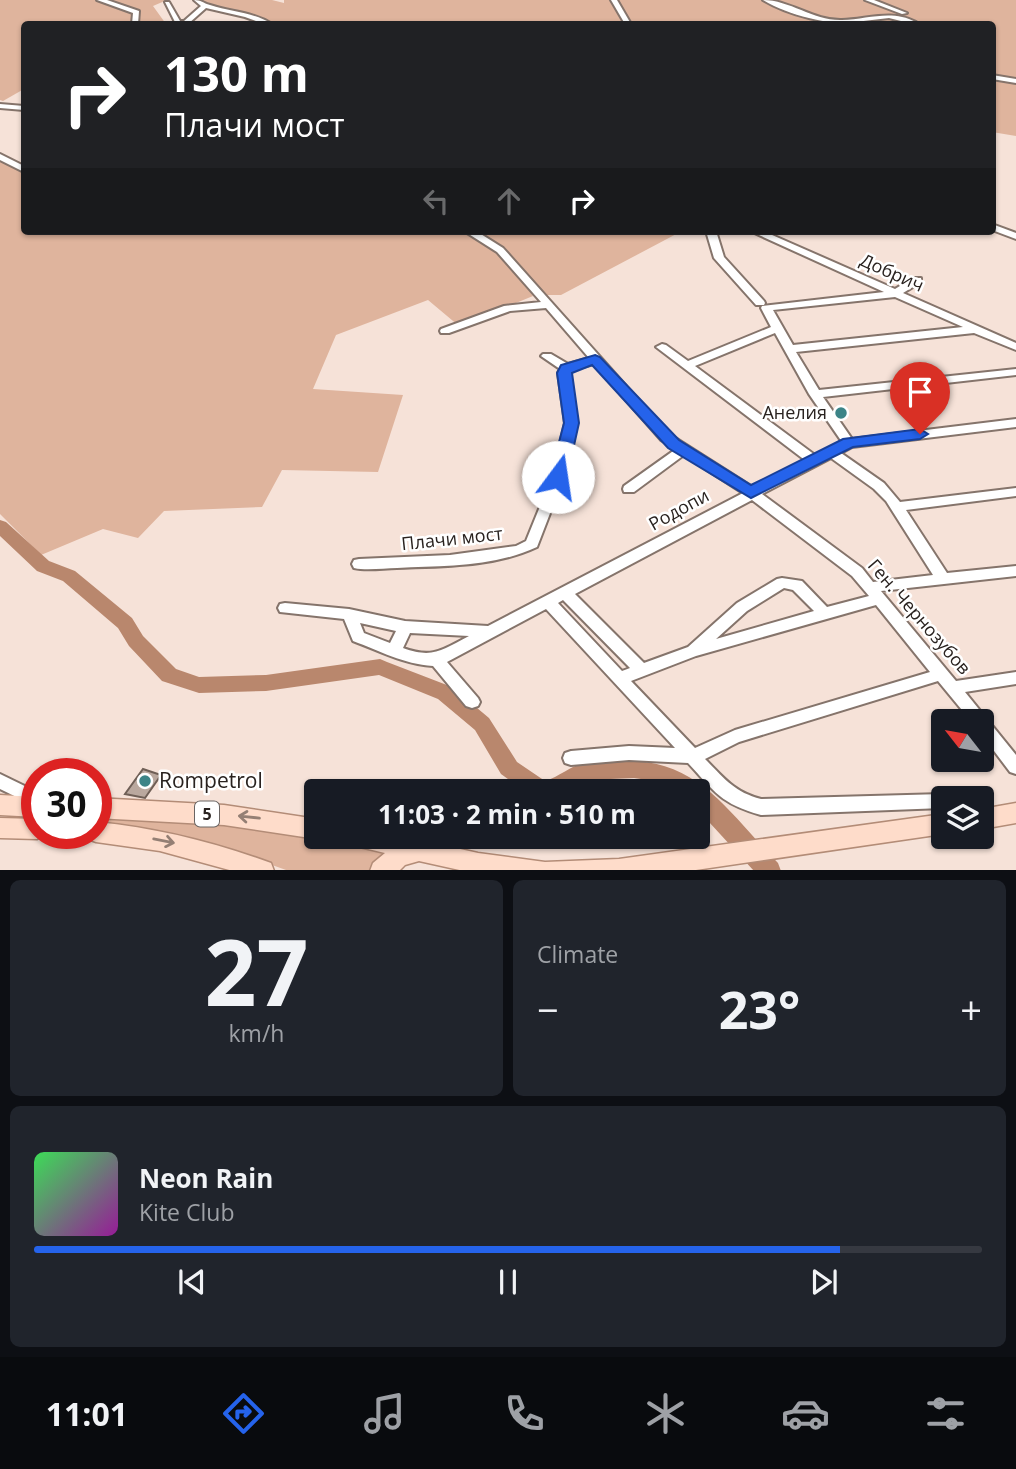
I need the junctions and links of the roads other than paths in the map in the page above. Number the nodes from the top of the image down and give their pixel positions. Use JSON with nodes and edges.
{"nodes":[{"id":1,"x":100,"y":0,"type":"edge"},
{"id":2,"x":197,"y":0,"type":"edge"},
{"id":3,"x":614,"y":0,"type":"edge"},
{"id":4,"x":765,"y":0,"type":"edge"},
{"id":5,"x":870,"y":0,"type":"edge"},
{"id":6,"x":899,"y":1,"type":"edge"},
{"id":7,"x":167,"y":3,"type":"dead end"},
{"id":8,"x":205,"y":6,"type":"junction"},
{"id":9,"x":908,"y":14,"type":"junction"},
{"id":10,"x":135,"y":21,"type":"edge"},
{"id":11,"x":176,"y":21,"type":"edge"},
{"id":12,"x":188,"y":21,"type":"edge"},
{"id":13,"x":262,"y":21,"type":"edge"},
{"id":14,"x":626,"y":21,"type":"edge"},
{"id":15,"x":845,"y":21,"type":"joint"},
{"id":16,"x":906,"y":21,"type":"edge"},
{"id":17,"x":912,"y":21,"type":"edge"},
{"id":18,"x":996,"y":78,"type":"edge"},
{"id":19,"x":1016,"y":81,"type":"edge"},
{"id":20,"x":0,"y":106,"type":"edge"},
{"id":21,"x":21,"y":107,"type":"edge"},
{"id":22,"x":0,"y":158,"type":"edge"},
{"id":23,"x":21,"y":168,"type":"edge"},
{"id":24,"x":996,"y":228,"type":"edge"},
{"id":25,"x":476,"y":235,"type":"edge"},
{"id":26,"x":712,"y":235,"type":"edge"},
{"id":27,"x":764,"y":235,"type":"edge"},
{"id":28,"x":1016,"y":236,"type":"edge"},
{"id":29,"x":917,"y":280,"type":"dead end"},
{"id":30,"x":894,"y":294,"type":"junction"},
{"id":31,"x":548,"y":305,"type":"junction"},
{"id":32,"x":763,"y":306,"type":"junction"},
{"id":33,"x":777,"y":328,"type":"junction"},
{"id":34,"x":978,"y":329,"type":"junction"},
{"id":35,"x":445,"y":331,"type":"dead end"},
{"id":36,"x":1016,"y":346,"type":"edge"},
{"id":37,"x":662,"y":347,"type":"dead end"},
{"id":38,"x":789,"y":349,"type":"junction"},
{"id":39,"x":547,"y":356,"type":"dead end"},
{"id":40,"x":595,"y":360,"type":"junction"},
{"id":41,"x":688,"y":365,"type":"junction"},
{"id":42,"x":566,"y":368,"type":"junction"},
{"id":43,"x":1016,"y":372,"type":"edge"},
{"id":44,"x":816,"y":394,"type":"junction"},
{"id":45,"x":1016,"y":423,"type":"edge"},
{"id":46,"x":849,"y":443,"type":"junction"},
{"id":47,"x":683,"y":450,"type":"junction"},
{"id":48,"x":832,"y":453,"type":"junction"},
{"id":49,"x":816,"y":462,"type":"junction"},
{"id":50,"x":629,"y":489,"type":"dead end"},
{"id":51,"x":751,"y":492,"type":"junction"},
{"id":52,"x":1016,"y":492,"type":"edge"},
{"id":53,"x":897,"y":507,"type":"junction"},
{"id":54,"x":359,"y":564,"type":"dead end"},
{"id":55,"x":1016,"y":571,"type":"edge"},
{"id":56,"x":944,"y":580,"type":"junction"},
{"id":57,"x":875,"y":593,"type":"junction"},
{"id":58,"x":566,"y":594,"type":"junction"},
{"id":59,"x":549,"y":603,"type":"junction"},
{"id":60,"x":285,"y":608,"type":"dead end"},
{"id":61,"x":823,"y":612,"type":"junction"},
{"id":62,"x":349,"y":614,"type":"junction"},
{"id":63,"x":405,"y":627,"type":"junction"},
{"id":64,"x":491,"y":632,"type":"junction"},
{"id":65,"x":693,"y":651,"type":"junction"},
{"id":66,"x":393,"y":652,"type":"junction"},
{"id":67,"x":437,"y":660,"type":"junction"},
{"id":68,"x":640,"y":669,"type":"junction"},
{"id":69,"x":621,"y":678,"type":"junction"},
{"id":70,"x":1016,"y":678,"type":"edge"},
{"id":71,"x":948,"y":681,"type":"junction"},
{"id":72,"x":472,"y":702,"type":"dead end"},
{"id":73,"x":971,"y":709,"type":"edge"},
{"id":74,"x":994,"y":739,"type":"edge"},
{"id":75,"x":695,"y":756,"type":"junction"},
{"id":76,"x":571,"y":758,"type":"dead end"},
{"id":77,"x":1016,"y":767,"type":"edge"},
{"id":78,"x":0,"y":781,"type":"edge"},
{"id":79,"x":21,"y":792,"type":"edge"},
{"id":80,"x":931,"y":801,"type":"edge"},
{"id":81,"x":0,"y":805,"type":"edge"},
{"id":82,"x":21,"y":806,"type":"edge"},
{"id":83,"x":112,"y":809,"type":"edge"},
{"id":84,"x":1016,"y":813,"type":"edge"},
{"id":85,"x":994,"y":816,"type":"edge"},
{"id":86,"x":931,"y":826,"type":"edge"},
{"id":87,"x":304,"y":827,"type":"edge"},
{"id":88,"x":0,"y":828,"type":"edge"},
{"id":89,"x":21,"y":829,"type":"edge"},
{"id":90,"x":112,"y":834,"type":"edge"},
{"id":91,"x":396,"y":849,"type":"edge"},
{"id":92,"x":438,"y":861,"type":"edge"},
{"id":93,"x":263,"y":870,"type":"edge"},
{"id":94,"x":381,"y":870,"type":"edge"},
{"id":95,"x":542,"y":870,"type":"edge"},
{"id":96,"x":548,"y":870,"type":"edge"},
{"id":97,"x":619,"y":870,"type":"edge"}],
"edges":[{"from":1,"to":10,"type":"street"},
{"from":2,"to":8,"type":"street"},
{"from":3,"to":14,"type":"street"},
{"from":4,"to":15,"type":"street"},
{"from":5,"to":9,"type":"street"},
{"from":6,"to":9,"type":"street"},
{"from":7,"to":11,"type":"street"},
{"from":8,"to":12,"type":"street"},
{"from":8,"to":13,"type":"street"},
{"from":9,"to":17,"type":"street"},
{"from":15,"to":16,"type":"street"},
{"from":18,"to":19,"type":"street"},
{"from":20,"to":21,"type":"street"},
{"from":22,"to":23,"type":"street"},
{"from":24,"to":28,"type":"street"},
{"from":25,"to":31,"type":"street","name":"Ген. Чернозубов"},
{"from":26,"to":32,"type":"street"},
{"from":27,"to":30,"type":"street","name":"Добрич"},
{"from":29,"to":30,"type":"street"},
{"from":30,"to":32,"type":"street"},
{"from":30,"to":34,"type":"street","name":"Добрич"},
{"from":31,"to":35,"type":"street"},
{"from":31,"to":40,"type":"street","name":"Ген. Чернозубов"},
{"from":32,"to":33,"type":"street"},
{"from":33,"to":38,"type":"street"},
{"from":33,"to":41,"type":"street"},
{"from":34,"to":36,"type":"street","name":"Добрич"},
{"from":34,"to":38,"type":"street"},
{"from":37,"to":41,"type":"street"},
{"from":38,"to":44,"type":"street"},
{"from":39,"to":42,"type":"street"},
{"from":40,"to":42,"type":"street"},
{"from":40,"to":47,"type":"street","name":"Ген. Чернозубов"},
{"from":41,"to":49,"type":"street"},
{"from":42,"to":54,"type":"street","name":"Плачи мост"},
{"from":43,"to":44,"type":"street"},
{"from":44,"to":46,"type":"street"},
{"from":45,"to":46,"type":"street","name":"Родопи"},
{"from":46,"to":48,"type":"street","name":"Родопи"},
{"from":47,"to":50,"type":"street"},
{"from":47,"to":51,"type":"street","name":"Ген. Чернозубов"},
{"from":48,"to":49,"type":"street","name":"Родопи"},
{"from":48,"to":53,"type":"street"},
{"from":49,"to":51,"type":"street","name":"Родопи"},
{"from":51,"to":57,"type":"street","name":"Ген. Чернозубов"},
{"from":51,"to":58,"type":"street","name":"Родопи"},
{"from":52,"to":53,"type":"street"},
{"from":53,"to":56,"type":"street"},
{"from":55,"to":56,"type":"street"},
{"from":56,"to":57,"type":"street"},
{"from":57,"to":61,"type":"street"},
{"from":57,"to":71,"type":"street","name":"Ген. Чернозубов"},
{"from":58,"to":59,"type":"street","name":"Родопи"},
{"from":58,"to":68,"type":"street"},
{"from":59,"to":64,"type":"street","name":"Родопи"},
{"from":59,"to":69,"type":"street"},
{"from":60,"to":62,"type":"street","name":"Родопи"},
{"from":61,"to":65,"type":"street"},
{"from":61,"to":65,"type":"street"},
{"from":62,"to":63,"type":"street","name":"Родопи"},
{"from":62,"to":66,"type":"street"},
{"from":63,"to":64,"type":"street","name":"Родопи"},
{"from":63,"to":66,"type":"street"},
{"from":64,"to":67,"type":"street","name":"Родопи"},
{"from":65,"to":68,"type":"street"},
{"from":66,"to":67,"type":"street"},
{"from":67,"to":72,"type":"street"},
{"from":68,"to":69,"type":"street"},
{"from":69,"to":75,"type":"street"},
{"from":70,"to":71,"type":"street"},
{"from":71,"to":73,"type":"street","name":"Ген. Чернозубов"},
{"from":71,"to":75,"type":"street"},
{"from":74,"to":77,"type":"street","name":"Ген. Чернозубов"},
{"from":75,"to":76,"type":"street"},
{"from":75,"to":80,"type":"street"},
{"from":78,"to":79,"type":"street"},
{"from":81,"to":82,"type":"main road"},
{"from":87,"to":83,"type":"main road","number":"5","one_way":true},
{"from":84,"to":85,"type":"main road"},
{"from":86,"to":97,"type":"main road"},
{"from":88,"to":89,"type":"main road"},
{"from":90,"to":93,"type":"main road","number":"5","one_way":true},
{"from":91,"to":92,"type":"main road"},
{"from":92,"to":94,"type":"main road"},
{"from":92,"to":95,"type":"main road"},
{"from":96,"to":97,"type":"main road"}]}
